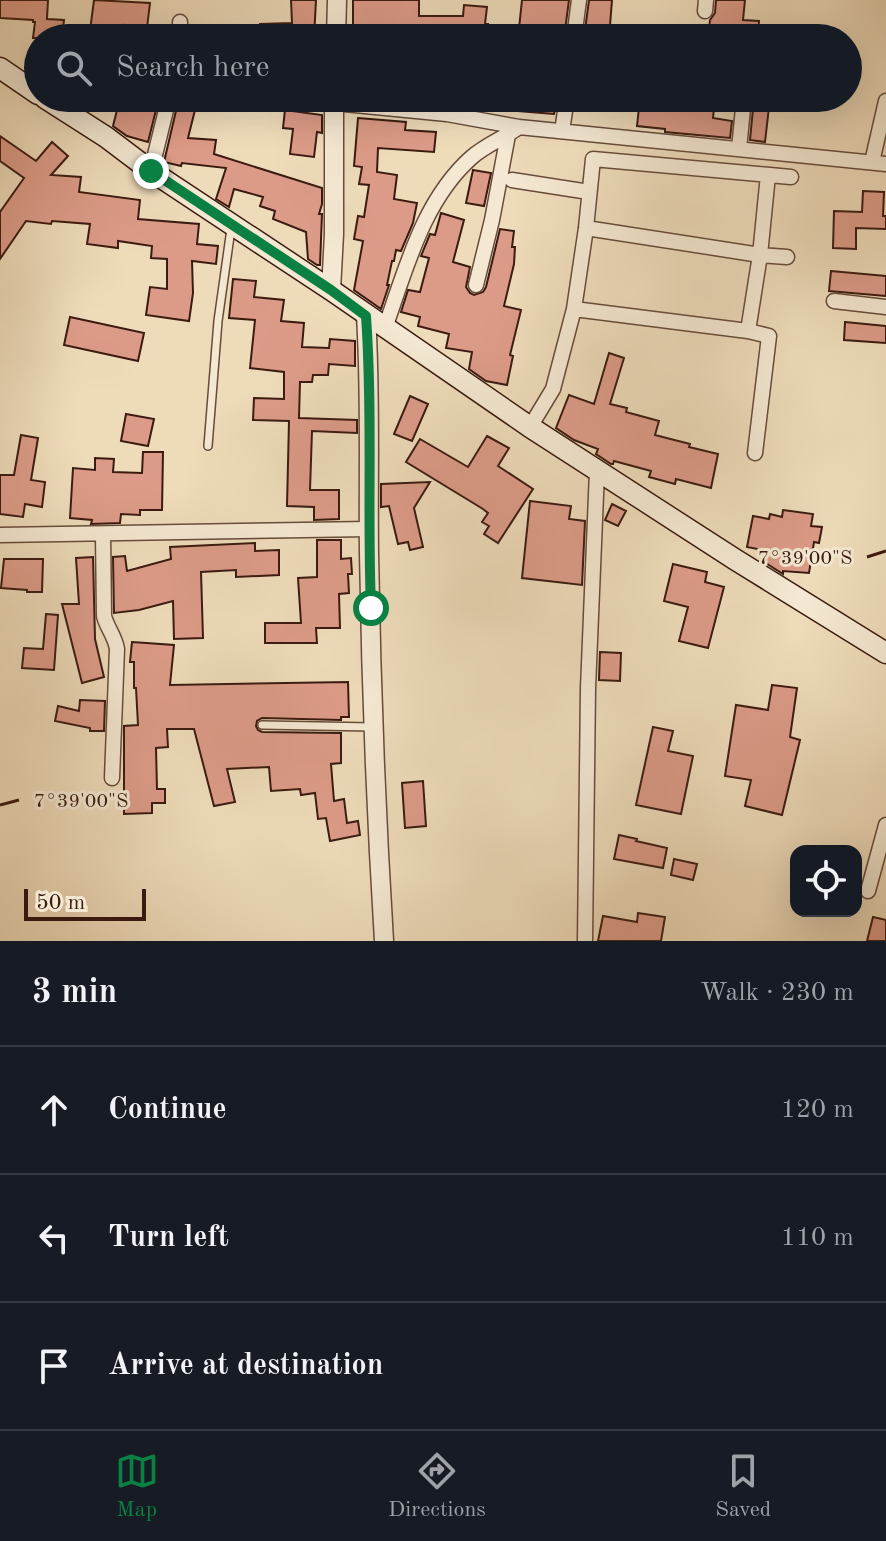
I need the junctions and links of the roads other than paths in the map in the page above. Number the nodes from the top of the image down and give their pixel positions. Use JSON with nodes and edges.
{"nodes":[{"id":1,"x":337,"y":0,"type":"edge"},
{"id":2,"x":579,"y":0,"type":"edge"},
{"id":3,"x":336,"y":24,"type":"edge"},
{"id":4,"x":576,"y":24,"type":"edge"},
{"id":5,"x":0,"y":68,"type":"edge"},
{"id":6,"x":24,"y":84,"type":"edge"},
{"id":7,"x":886,"y":101,"type":"edge"},
{"id":8,"x":67,"y":112,"type":"edge"},
{"id":9,"x":166,"y":112,"type":"edge"},
{"id":10,"x":334,"y":112,"type":"edge"},
{"id":11,"x":431,"y":112,"type":"edge"},
{"id":12,"x":565,"y":112,"type":"edge"},
{"id":13,"x":743,"y":112,"type":"edge"},
{"id":14,"x":514,"y":131,"type":"junction"},
{"id":15,"x":562,"y":131,"type":"junction"},
{"id":16,"x":739,"y":149,"type":"junction"},
{"id":17,"x":879,"y":163,"type":"edge"},
{"id":18,"x":151,"y":171,"type":"junction"},
{"id":19,"x":768,"y":175,"type":"junction"},
{"id":20,"x":791,"y":177,"type":"dead end"},
{"id":21,"x":512,"y":180,"type":"dead end"},
{"id":22,"x":589,"y":192,"type":"junction"},
{"id":23,"x":231,"y":226,"type":"junction"},
{"id":24,"x":586,"y":228,"type":"junction"},
{"id":25,"x":760,"y":255,"type":"junction"},
{"id":26,"x":787,"y":257,"type":"dead end"},
{"id":27,"x":476,"y":285,"type":"dead end"},
{"id":28,"x":331,"y":290,"type":"junction"},
{"id":29,"x":834,"y":301,"type":"dead end"},
{"id":30,"x":886,"y":307,"type":"edge"},
{"id":31,"x":574,"y":309,"type":"junction"},
{"id":32,"x":366,"y":316,"type":"junction"},
{"id":33,"x":385,"y":328,"type":"junction"},
{"id":34,"x":748,"y":331,"type":"junction"},
{"id":35,"x":530,"y":427,"type":"junction"},
{"id":36,"x":208,"y":446,"type":"dead end"},
{"id":37,"x":755,"y":453,"type":"dead end"},
{"id":38,"x":597,"y":471,"type":"junction"},
{"id":39,"x":369,"y":529,"type":"junction"},
{"id":40,"x":103,"y":534,"type":"junction"},
{"id":41,"x":0,"y":535,"type":"edge"},
{"id":42,"x":886,"y":653,"type":"edge"},
{"id":43,"x":262,"y":725,"type":"dead end"},
{"id":44,"x":374,"y":727,"type":"junction"},
{"id":45,"x":112,"y":778,"type":"dead end"},
{"id":46,"x":886,"y":825,"type":"edge"},
{"id":47,"x":868,"y":891,"type":"dead end"},
{"id":48,"x":384,"y":941,"type":"edge"},
{"id":49,"x":585,"y":941,"type":"edge"}],
"edges":[{"from":1,"to":3,"type":"street"},
{"from":2,"to":4,"type":"street"},
{"from":5,"to":6,"type":"main road"},
{"from":7,"to":17,"type":"street"},
{"from":8,"to":18,"type":"main road"},
{"from":9,"to":18,"type":"street"},
{"from":10,"to":28,"type":"street"},
{"from":11,"to":14,"type":"street"},
{"from":12,"to":15,"type":"street"},
{"from":13,"to":16,"type":"street"},
{"from":14,"to":15,"type":"street"},
{"from":14,"to":27,"type":"street"},
{"from":14,"to":33,"type":"street"},
{"from":15,"to":16,"type":"street"},
{"from":16,"to":17,"type":"street"},
{"from":18,"to":23,"type":"main road"},
{"from":19,"to":20,"type":"street"},
{"from":19,"to":22,"type":"street"},
{"from":19,"to":25,"type":"street"},
{"from":21,"to":22,"type":"street"},
{"from":22,"to":24,"type":"street"},
{"from":23,"to":28,"type":"main road"},
{"from":23,"to":36,"type":"lane"},
{"from":24,"to":25,"type":"street"},
{"from":24,"to":31,"type":"street"},
{"from":25,"to":26,"type":"street"},
{"from":25,"to":34,"type":"street"},
{"from":28,"to":32,"type":"main road"},
{"from":29,"to":30,"type":"street"},
{"from":31,"to":34,"type":"street"},
{"from":31,"to":35,"type":"street"},
{"from":32,"to":33,"type":"main road"},
{"from":32,"to":39,"type":"street"},
{"from":33,"to":35,"type":"main road"},
{"from":34,"to":37,"type":"street"},
{"from":35,"to":38,"type":"main road"},
{"from":38,"to":42,"type":"main road"},
{"from":38,"to":49,"type":"street"},
{"from":39,"to":40,"type":"street"},
{"from":39,"to":44,"type":"street"},
{"from":40,"to":41,"type":"street"},
{"from":40,"to":45,"type":"street"},
{"from":43,"to":44,"type":"lane"},
{"from":44,"to":48,"type":"street"},
{"from":46,"to":47,"type":"street"}]}
